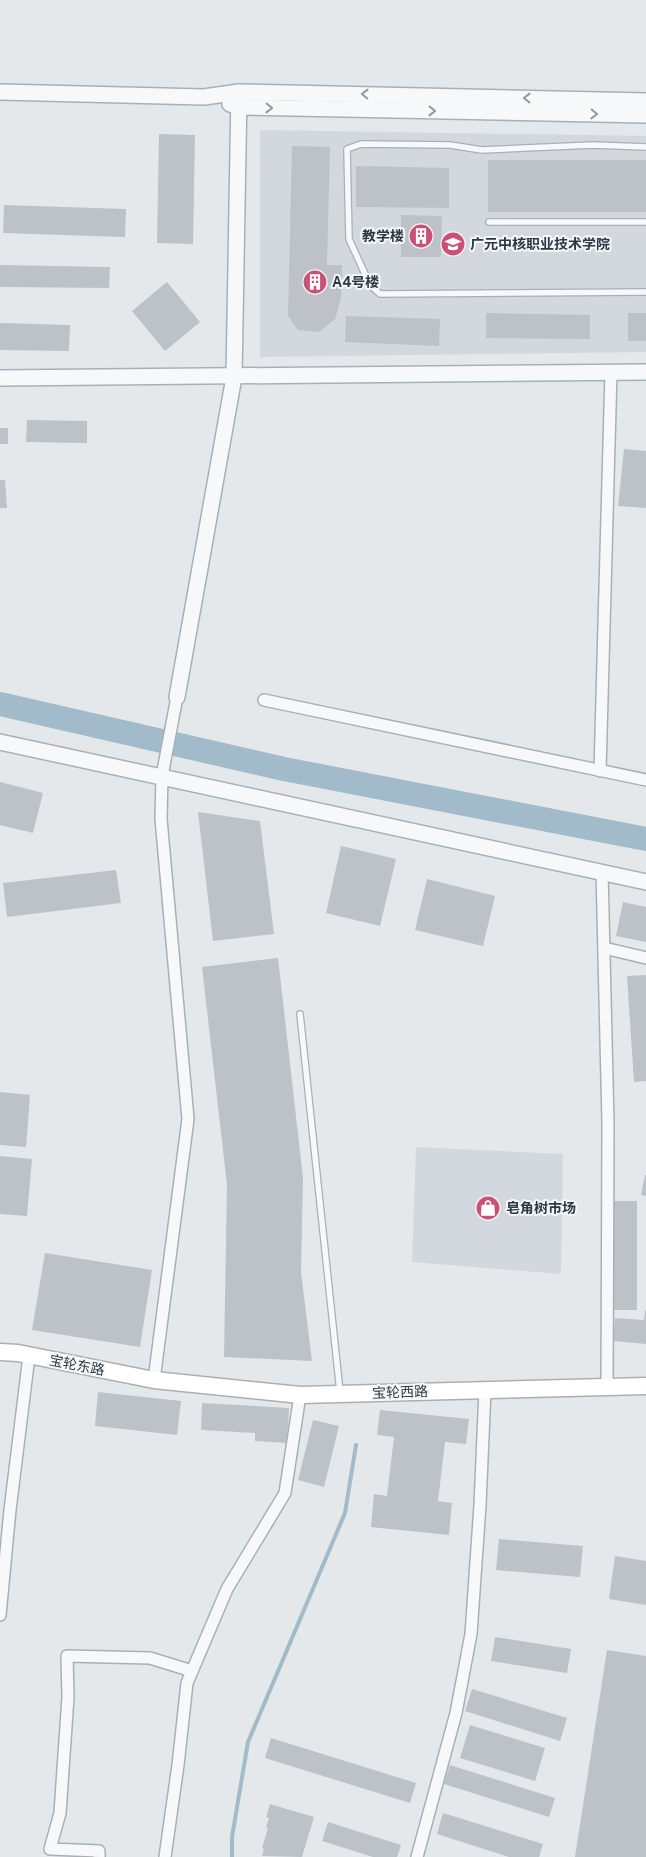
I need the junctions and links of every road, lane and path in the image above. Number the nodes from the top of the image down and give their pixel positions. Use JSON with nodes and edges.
{"nodes":[{"id":1,"x":0,"y":92,"type":"edge"},
{"id":2,"x":239,"y":92,"type":"junction"},
{"id":3,"x":204,"y":97,"type":"junction"},
{"id":4,"x":646,"y":101,"type":"edge"},
{"id":5,"x":239,"y":107,"type":"junction"},
{"id":6,"x":646,"y":115,"type":"edge"},
{"id":7,"x":646,"y":147,"type":"edge"},
{"id":8,"x":489,"y":222,"type":"dead end"},
{"id":9,"x":646,"y":222,"type":"edge"},
{"id":10,"x":646,"y":292,"type":"edge"},
{"id":11,"x":612,"y":372,"type":"junction"},
{"id":12,"x":646,"y":372,"type":"edge"},
{"id":13,"x":234,"y":377,"type":"junction"},
{"id":14,"x":0,"y":378,"type":"edge"},
{"id":15,"x":177,"y":697,"type":"joint"},
{"id":16,"x":264,"y":700,"type":"dead end"},
{"id":17,"x":0,"y":742,"type":"edge"},
{"id":18,"x":600,"y":771,"type":"junction"},
{"id":19,"x":162,"y":776,"type":"junction"},
{"id":20,"x":646,"y":780,"type":"edge"},
{"id":21,"x":602,"y":871,"type":"junction"},
{"id":22,"x":646,"y":882,"type":"edge"},
{"id":23,"x":604,"y":948,"type":"junction"},
{"id":24,"x":646,"y":958,"type":"edge"},
{"id":25,"x":300,"y":1014,"type":"dead end"},
{"id":26,"x":0,"y":1352,"type":"edge"},
{"id":27,"x":29,"y":1356,"type":"junction"},
{"id":28,"x":154,"y":1380,"type":"junction"},
{"id":29,"x":646,"y":1386,"type":"edge"},
{"id":30,"x":607,"y":1387,"type":"junction"},
{"id":31,"x":485,"y":1390,"type":"junction"},
{"id":32,"x":340,"y":1394,"type":"junction"},
{"id":33,"x":300,"y":1395,"type":"junction"},
{"id":34,"x":0,"y":1615,"type":"edge"},
{"id":35,"x":192,"y":1671,"type":"junction"},
{"id":36,"x":99,"y":1857,"type":"edge"},
{"id":37,"x":165,"y":1857,"type":"edge"},
{"id":38,"x":417,"y":1857,"type":"edge"}],
"edges":[{"from":1,"to":3,"type":"street"},
{"from":2,"to":3,"type":"street"},
{"from":4,"to":2,"type":"street","one_way":true},
{"from":2,"to":5,"type":"street"},
{"from":3,"to":5,"type":"street"},
{"from":5,"to":6,"type":"street","one_way":true},
{"from":5,"to":13,"type":"street"},
{"from":7,"to":10,"type":"lane"},
{"from":8,"to":9,"type":"lane"},
{"from":11,"to":12,"type":"street"},
{"from":11,"to":13,"type":"street"},
{"from":11,"to":18,"type":"street"},
{"from":13,"to":14,"type":"street"},
{"from":13,"to":15,"type":"street"},
{"from":15,"to":19,"type":"street"},
{"from":16,"to":18,"type":"street"},
{"from":17,"to":19,"type":"street"},
{"from":18,"to":20,"type":"street"},
{"from":19,"to":21,"type":"street"},
{"from":19,"to":28,"type":"street"},
{"from":21,"to":22,"type":"street"},
{"from":21,"to":23,"type":"street"},
{"from":23,"to":24,"type":"street"},
{"from":23,"to":30,"type":"street"},
{"from":25,"to":32,"type":"lane"},
{"from":26,"to":27,"type":"main road","name":"宝轮东路"},
{"from":27,"to":28,"type":"main road","name":"宝轮东路"},
{"from":27,"to":34,"type":"street"},
{"from":28,"to":33,"type":"main road","name":"宝轮西路"},
{"from":29,"to":30,"type":"main road","name":"宝轮西路"},
{"from":30,"to":31,"type":"main road","name":"宝轮西路"},
{"from":31,"to":32,"type":"main road","name":"宝轮西路"},
{"from":31,"to":38,"type":"street"},
{"from":32,"to":33,"type":"main road","name":"宝轮西路"},
{"from":33,"to":35,"type":"street"},
{"from":35,"to":36,"type":"street"},
{"from":35,"to":37,"type":"street"}]}
